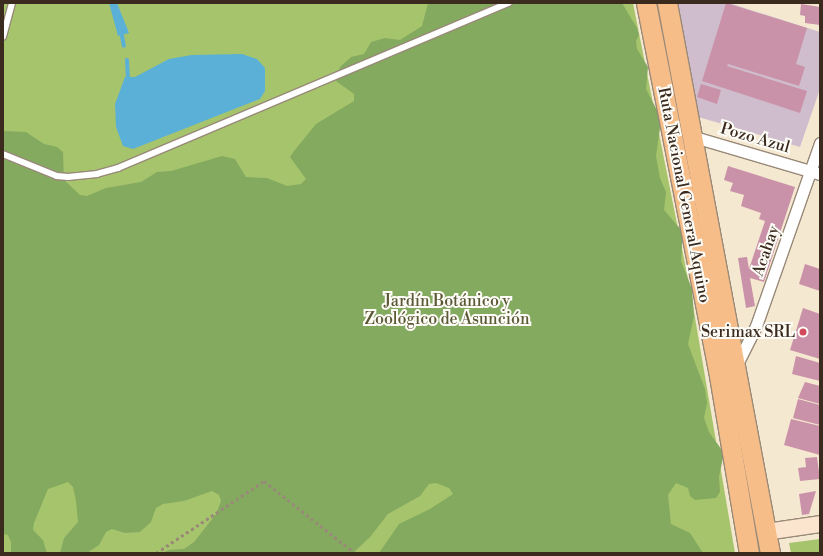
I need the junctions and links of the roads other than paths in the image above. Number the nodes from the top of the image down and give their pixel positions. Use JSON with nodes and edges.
{"nodes":[{"id":1,"x":12,"y":3,"type":"edge"},
{"id":2,"x":509,"y":3,"type":"edge"},
{"id":3,"x":646,"y":3,"type":"edge"},
{"id":4,"x":661,"y":3,"type":"edge"},
{"id":5,"x":667,"y":3,"type":"edge"},
{"id":6,"x":672,"y":34,"type":"junction"},
{"id":7,"x":3,"y":37,"type":"edge"},
{"id":8,"x":691,"y":136,"type":"junction"},
{"id":9,"x":820,"y":143,"type":"edge"},
{"id":10,"x":3,"y":154,"type":"edge"},
{"id":11,"x":816,"y":172,"type":"edge"},
{"id":12,"x":736,"y":367,"type":"junction"},
{"id":13,"x":820,"y":524,"type":"edge"},
{"id":14,"x":766,"y":532,"type":"junction"},
{"id":15,"x":749,"y":553,"type":"edge"},
{"id":16,"x":770,"y":553,"type":"edge"}],
"edges":[{"from":1,"to":7,"type":"lane"},
{"from":2,"to":10,"type":"lane"},
{"from":3,"to":15,"type":"highway","name":"Ruta Nacional General Aquino"},
{"from":4,"to":6,"type":"lane"},
{"from":5,"to":6,"type":"highway","name":"Ruta Nacional General Aquino"},
{"from":6,"to":8,"type":"highway","name":"Ruta Nacional General Aquino"},
{"from":8,"to":11,"type":"street","name":"Pozo Azul"},
{"from":8,"to":12,"type":"highway","name":"Ruta Nacional General Aquino"},
{"from":9,"to":11,"type":"street","name":"Acahay"},
{"from":11,"to":12,"type":"street","name":"Acahay"},
{"from":12,"to":14,"type":"highway","name":"Ruta Nacional General Aquino"},
{"from":13,"to":14,"type":"main road"},
{"from":14,"to":16,"type":"highway","name":"Ruta Nacional General Aquino"}]}
